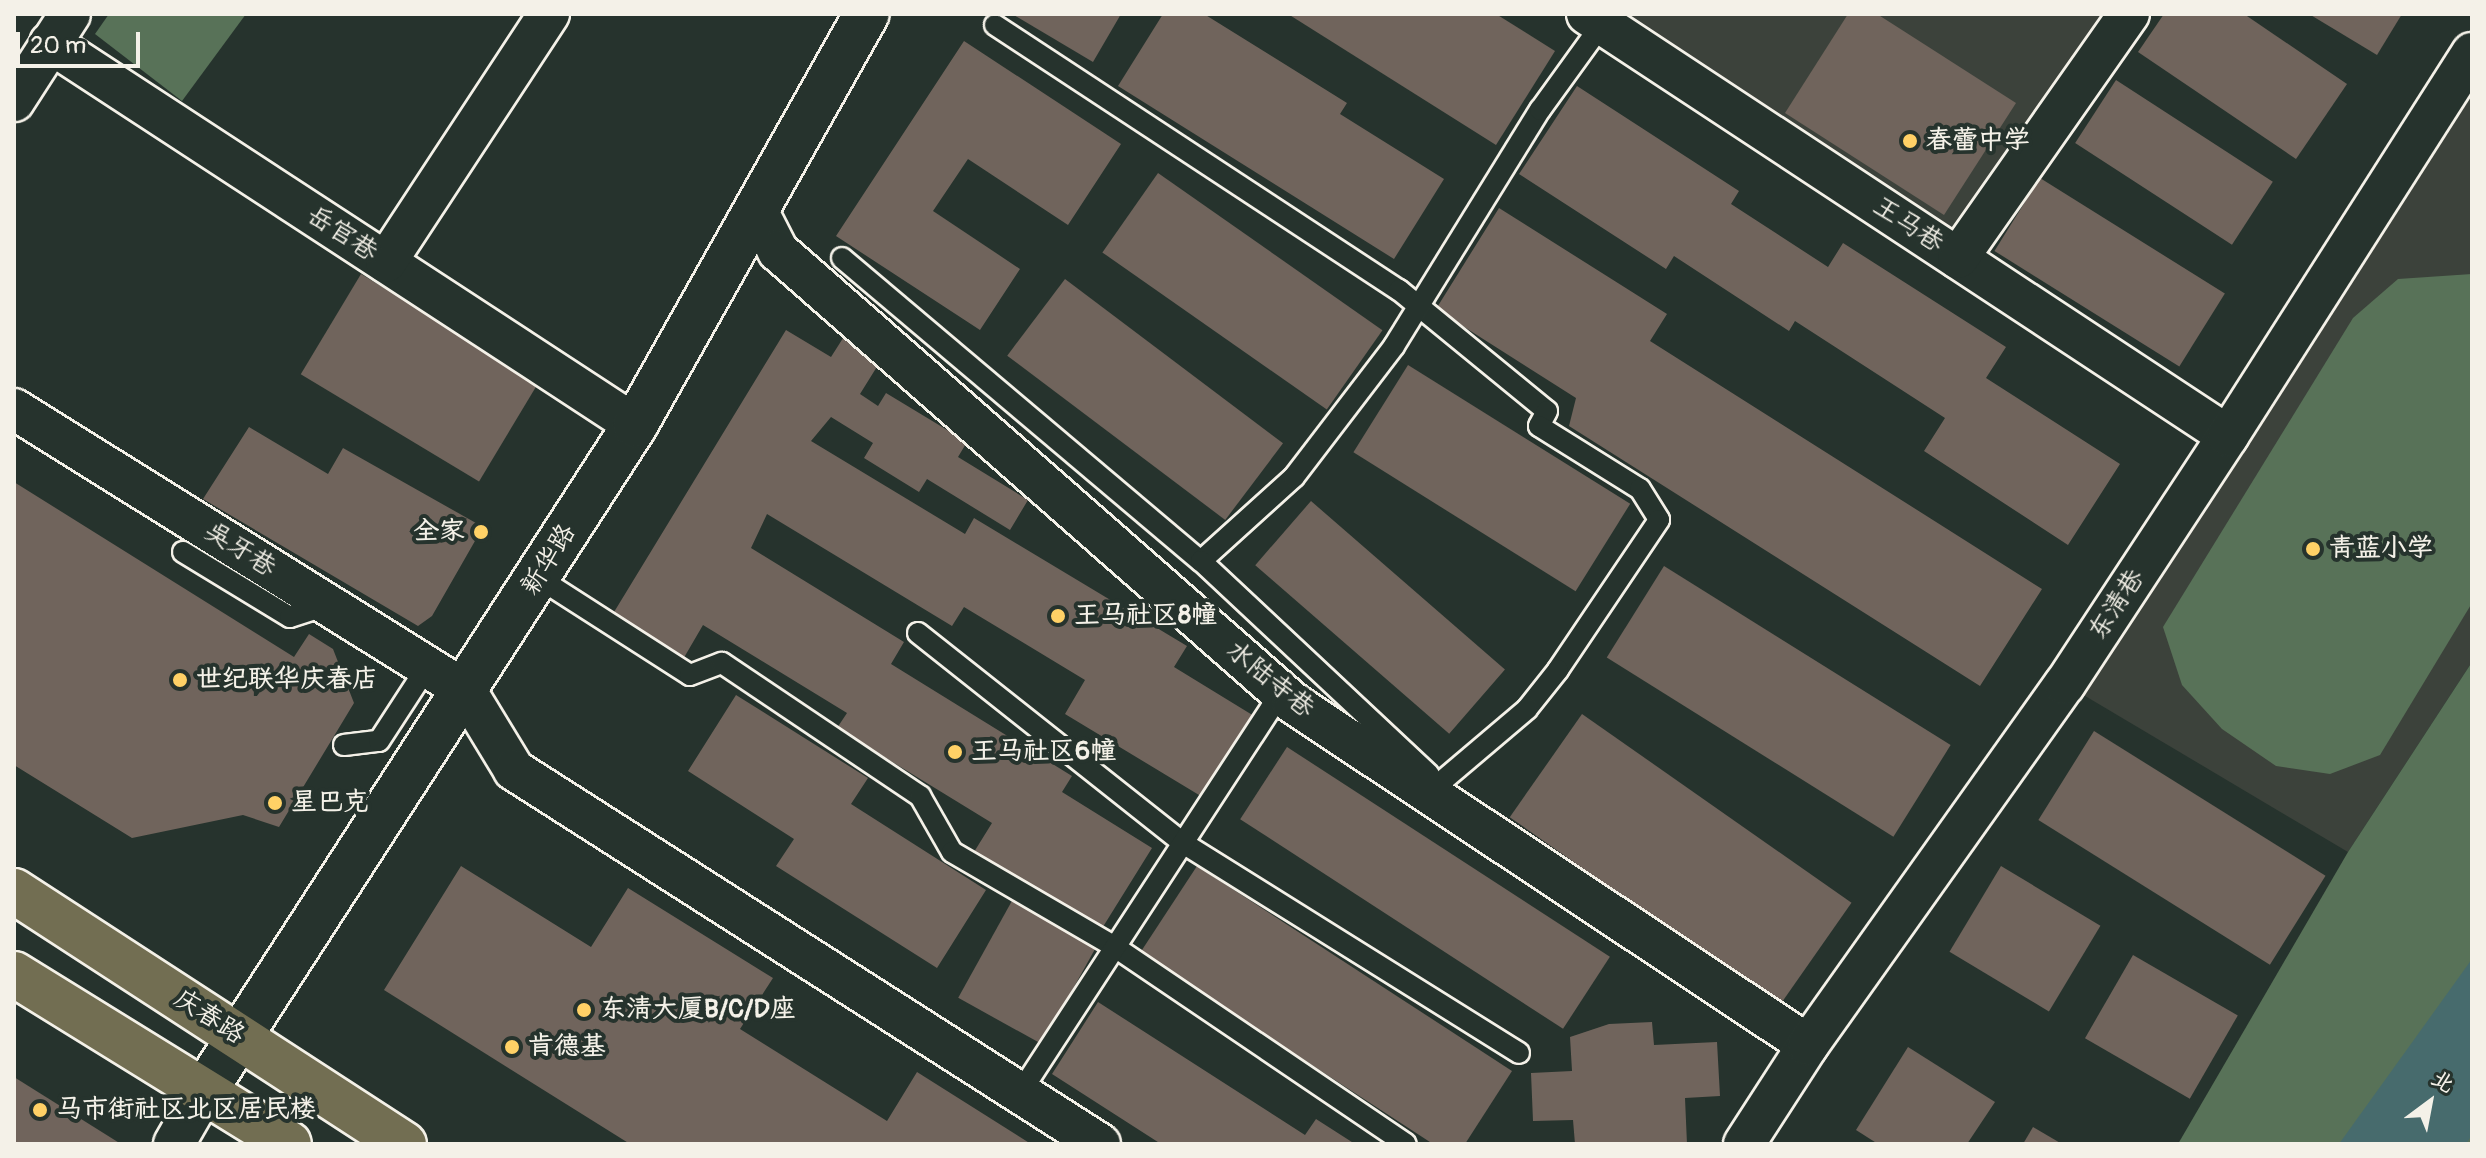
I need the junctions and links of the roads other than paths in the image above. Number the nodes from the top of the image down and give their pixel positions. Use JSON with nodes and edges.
{"nodes":[{"id":1,"x":549,"y":14,"type":"edge"},
{"id":2,"x":867,"y":14,"type":"edge"},
{"id":3,"x":2129,"y":14,"type":"edge"},
{"id":4,"x":1595,"y":19,"type":"edge"},
{"id":5,"x":995,"y":25,"type":"dead end"},
{"id":6,"x":60,"y":29,"type":"edge"},
{"id":7,"x":2472,"y":53,"type":"edge"},
{"id":8,"x":14,"y":101,"type":"edge"},
{"id":9,"x":757,"y":210,"type":"junction"},
{"id":10,"x":842,"y":258,"type":"dead end"},
{"id":11,"x":1958,"y":258,"type":"junction"},
{"id":12,"x":386,"y":262,"type":"junction"},
{"id":13,"x":1419,"y":307,"type":"junction"},
{"id":14,"x":14,"y":409,"type":"edge"},
{"id":15,"x":635,"y":425,"type":"junction"},
{"id":16,"x":2228,"y":436,"type":"junction"},
{"id":17,"x":183,"y":552,"type":"dead end"},
{"id":18,"x":1201,"y":561,"type":"junction"},
{"id":19,"x":534,"y":576,"type":"junction"},
{"id":20,"x":328,"y":605,"type":"junction"},
{"id":21,"x":918,"y":633,"type":"dead end"},
{"id":22,"x":427,"y":667,"type":"junction"},
{"id":23,"x":466,"y":691,"type":"junction"},
{"id":24,"x":1281,"y":692,"type":"junction"},
{"id":25,"x":344,"y":745,"type":"dead end"},
{"id":26,"x":1433,"y":788,"type":"junction"},
{"id":27,"x":1183,"y":843,"type":"junction"},
{"id":28,"x":14,"y":891,"type":"edge"},
{"id":29,"x":1115,"y":947,"type":"junction"},
{"id":30,"x":14,"y":974,"type":"edge"},
{"id":31,"x":238,"y":1035,"type":"junction"},
{"id":32,"x":1808,"y":1045,"type":"junction"},
{"id":33,"x":1519,"y":1053,"type":"dead end"},
{"id":34,"x":205,"y":1090,"type":"junction"},
{"id":35,"x":1020,"y":1093,"type":"junction"},
{"id":36,"x":174,"y":1144,"type":"edge"},
{"id":37,"x":289,"y":1144,"type":"edge"},
{"id":38,"x":404,"y":1144,"type":"edge"},
{"id":39,"x":1100,"y":1144,"type":"edge"},
{"id":40,"x":1406,"y":1144,"type":"edge"},
{"id":41,"x":1744,"y":1144,"type":"edge"}],
"edges":[{"from":1,"to":12,"type":"street"},
{"from":2,"to":9,"type":"street","name":"新华路"},
{"from":3,"to":11,"type":"street"},
{"from":4,"to":11,"type":"street","name":"王马巷"},
{"from":4,"to":13,"type":"lane"},
{"from":5,"to":13,"type":"lane"},
{"from":6,"to":8,"type":"street"},
{"from":6,"to":12,"type":"street","name":"岳官巷"},
{"from":7,"to":16,"type":"street","name":"东清巷"},
{"from":9,"to":15,"type":"street","name":"新华路"},
{"from":9,"to":24,"type":"street","name":"水陆寺巷"},
{"from":10,"to":18,"type":"lane"},
{"from":11,"to":16,"type":"street","name":"王马巷"},
{"from":12,"to":15,"type":"street","name":"岳官巷"},
{"from":13,"to":18,"type":"lane"},
{"from":13,"to":26,"type":"lane"},
{"from":14,"to":20,"type":"street","name":"吴牙巷"},
{"from":15,"to":19,"type":"street","name":"新华路"},
{"from":16,"to":32,"type":"street","name":"东清巷"},
{"from":17,"to":20,"type":"lane"},
{"from":18,"to":26,"type":"lane"},
{"from":19,"to":23,"type":"street","name":"新华路"},
{"from":19,"to":29,"type":"lane"},
{"from":20,"to":22,"type":"street","name":"吴牙巷"},
{"from":21,"to":27,"type":"lane"},
{"from":22,"to":23,"type":"street","name":"吴牙巷"},
{"from":22,"to":25,"type":"lane"},
{"from":23,"to":31,"type":"street","name":"新华路"},
{"from":23,"to":35,"type":"street"},
{"from":24,"to":26,"type":"street","name":"水陆寺巷"},
{"from":24,"to":27,"type":"lane"},
{"from":26,"to":32,"type":"street","name":"水陆寺巷"},
{"from":27,"to":29,"type":"lane"},
{"from":27,"to":33,"type":"lane"},
{"from":28,"to":31,"type":"main road","name":"庆春路"},
{"from":29,"to":35,"type":"lane"},
{"from":29,"to":40,"type":"lane"},
{"from":30,"to":34,"type":"main road"},
{"from":31,"to":34,"type":"street","name":"新华路"},
{"from":31,"to":38,"type":"main road","name":"庆春路"},
{"from":32,"to":41,"type":"street","name":"东清巷"},
{"from":34,"to":36,"type":"street"},
{"from":34,"to":37,"type":"main road"},
{"from":35,"to":39,"type":"street"}]}
